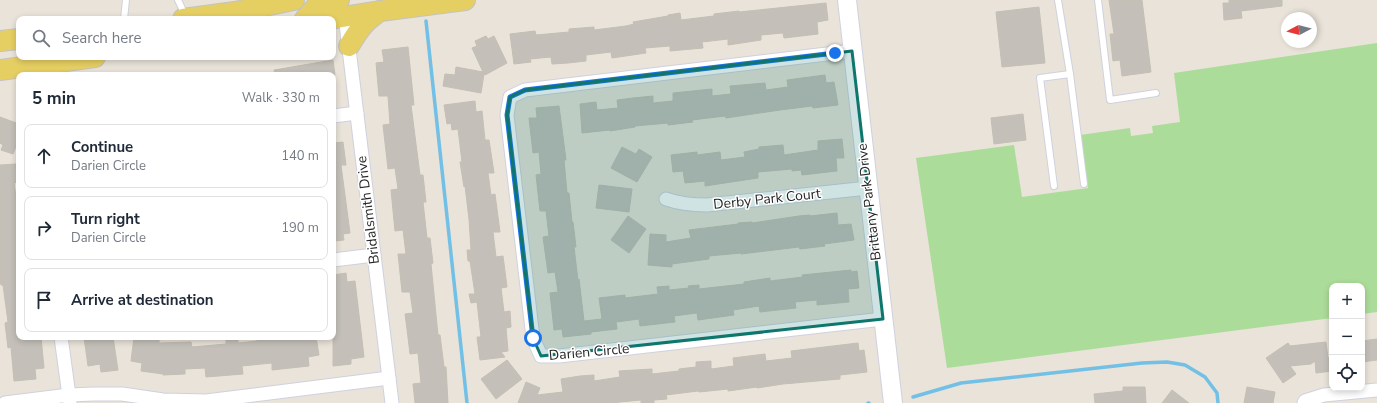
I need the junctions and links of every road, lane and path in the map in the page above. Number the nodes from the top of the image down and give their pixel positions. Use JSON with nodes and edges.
{"nodes":[{"id":1,"x":126,"y":0,"type":"edge"},
{"id":2,"x":178,"y":0,"type":"edge"},
{"id":3,"x":294,"y":0,"type":"edge"},
{"id":4,"x":362,"y":0,"type":"edge"},
{"id":5,"x":465,"y":0,"type":"edge"},
{"id":6,"x":847,"y":0,"type":"edge"},
{"id":7,"x":1058,"y":0,"type":"edge"},
{"id":8,"x":1098,"y":0,"type":"edge"},
{"id":9,"x":380,"y":11,"type":"junction"},
{"id":10,"x":338,"y":12,"type":"edge"},
{"id":11,"x":124,"y":16,"type":"edge"},
{"id":12,"x":184,"y":16,"type":"edge"},
{"id":13,"x":206,"y":16,"type":"edge"},
{"id":14,"x":308,"y":16,"type":"edge"},
{"id":15,"x":16,"y":39,"type":"edge"},
{"id":16,"x":0,"y":41,"type":"edge"},
{"id":17,"x":349,"y":46,"type":"junction"},
{"id":18,"x":852,"y":51,"type":"junction"},
{"id":19,"x":73,"y":60,"type":"edge"},
{"id":20,"x":0,"y":70,"type":"edge"},
{"id":21,"x":1070,"y":74,"type":"junction"},
{"id":22,"x":1156,"y":93,"type":"dead end"},
{"id":23,"x":357,"y":112,"type":"junction"},
{"id":24,"x":336,"y":116,"type":"edge"},
{"id":25,"x":1084,"y":184,"type":"dead end"},
{"id":26,"x":1054,"y":186,"type":"dead end"},
{"id":27,"x":868,"y":188,"type":"junction"},
{"id":28,"x":666,"y":199,"type":"dead end"},
{"id":29,"x":374,"y":255,"type":"junction"},
{"id":30,"x":336,"y":260,"type":"edge"},
{"id":31,"x":883,"y":320,"type":"junction"},
{"id":32,"x":61,"y":340,"type":"edge"},
{"id":33,"x":389,"y":378,"type":"junction"},
{"id":34,"x":1377,"y":390,"type":"edge"},
{"id":35,"x":69,"y":399,"type":"edge"},
{"id":36,"x":192,"y":402,"type":"edge"},
{"id":37,"x":1304,"y":402,"type":"edge"},
{"id":38,"x":5,"y":403,"type":"edge"},
{"id":39,"x":392,"y":403,"type":"edge"},
{"id":40,"x":893,"y":403,"type":"edge"}],
"edges":[{"from":1,"to":11,"type":"lane"},
{"from":2,"to":12,"type":"lane"},
{"from":3,"to":13,"type":"main road"},
{"from":4,"to":10,"type":"main road"},
{"from":5,"to":9,"type":"main road"},
{"from":6,"to":18,"type":"street","name":"Brittany Park Drive"},
{"from":7,"to":21,"type":"lane"},
{"from":8,"to":22,"type":"lane"},
{"from":9,"to":10,"type":"main road"},
{"from":9,"to":17,"type":"main road"},
{"from":10,"to":14,"type":"main road"},
{"from":10,"to":17,"type":"street","name":"Bridalsmith Drive"},
{"from":15,"to":16,"type":"main road"},
{"from":17,"to":23,"type":"street","name":"Bridalsmith Drive"},
{"from":18,"to":27,"type":"street","name":"Brittany Park Drive"},
{"from":18,"to":31,"type":"street","name":"Darien Circle"},
{"from":19,"to":20,"type":"main road"},
{"from":21,"to":25,"type":"lane"},
{"from":21,"to":26,"type":"lane"},
{"from":23,"to":24,"type":"street"},
{"from":23,"to":29,"type":"street","name":"Bridalsmith Drive"},
{"from":27,"to":28,"type":"street","name":"Derby Park Court"},
{"from":27,"to":31,"type":"street","name":"Brittany Park Drive"},
{"from":29,"to":30,"type":"street"},
{"from":29,"to":33,"type":"street","name":"Bridalsmith Drive"},
{"from":31,"to":40,"type":"street","name":"Brittany Park Drive"},
{"from":32,"to":35,"type":"street"},
{"from":33,"to":36,"type":"street"},
{"from":33,"to":39,"type":"street","name":"Bridalsmith Drive"},
{"from":34,"to":37,"type":"street"},
{"from":35,"to":36,"type":"street"},
{"from":35,"to":38,"type":"street"}]}
